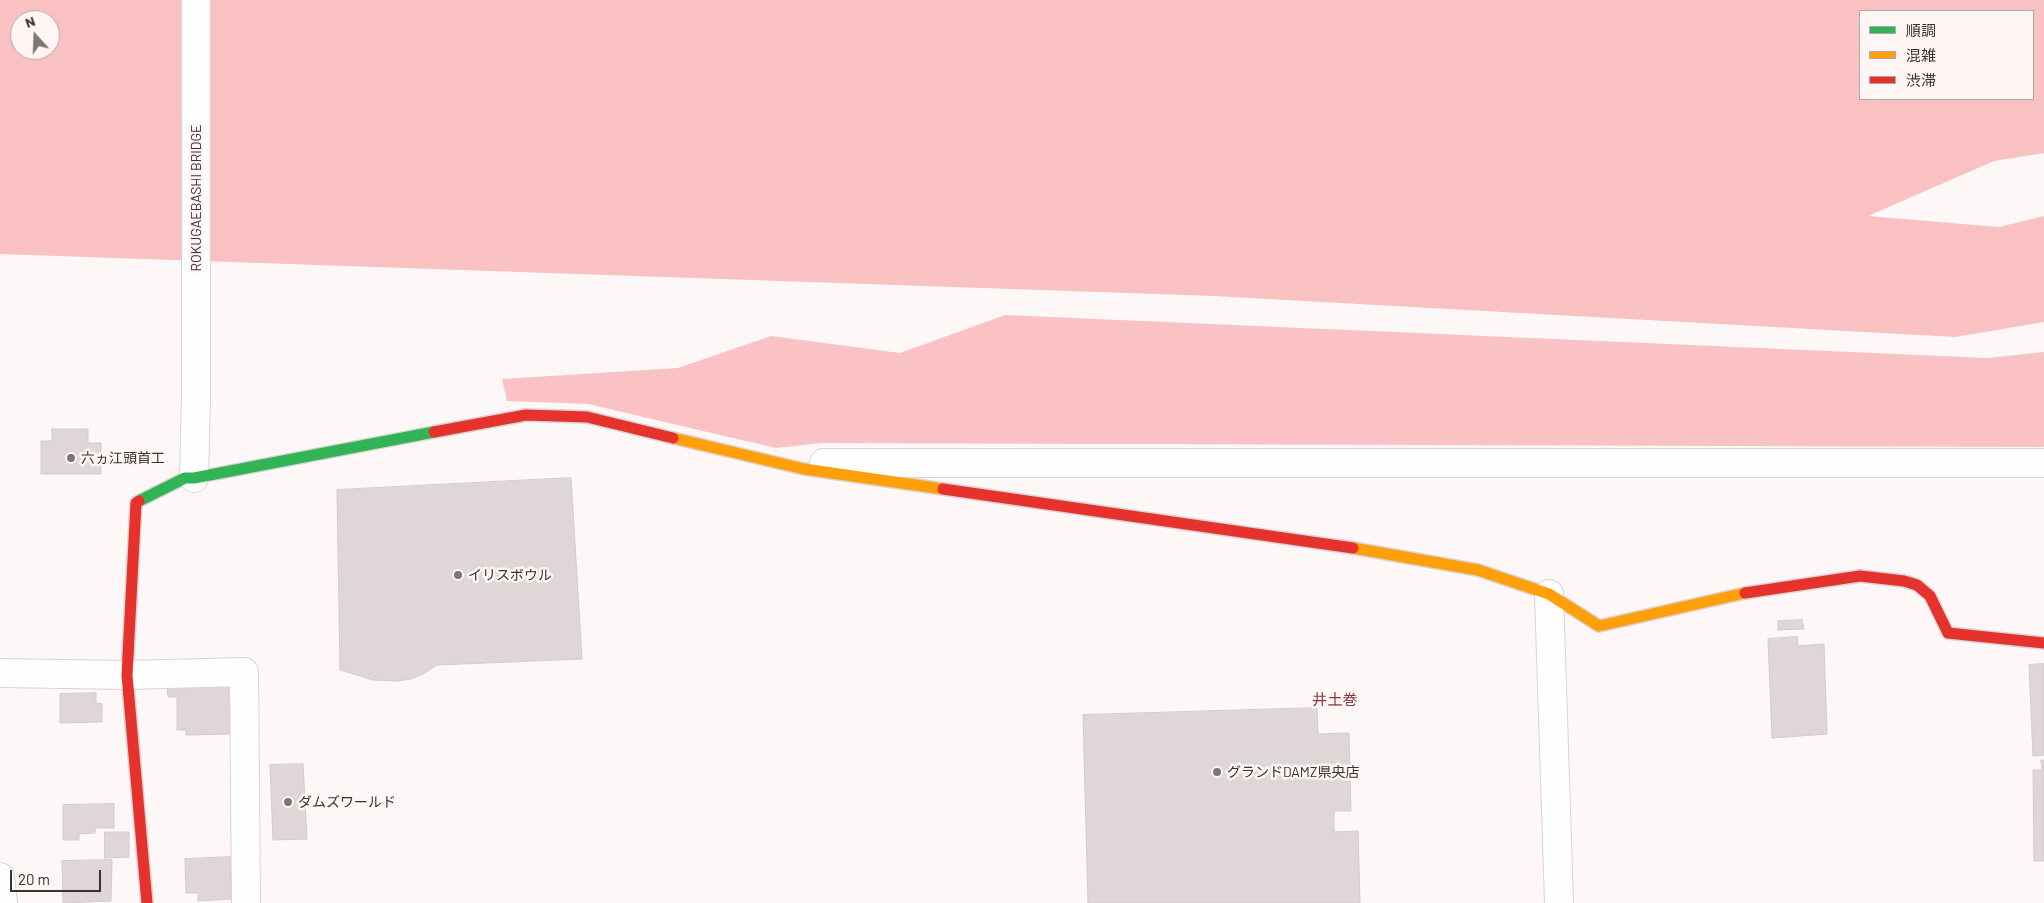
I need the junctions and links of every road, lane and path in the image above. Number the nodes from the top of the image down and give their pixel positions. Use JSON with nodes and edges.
{"nodes":[{"id":1,"x":196,"y":0,"type":"edge"},
{"id":2,"x":777,"y":463,"type":"junction"},
{"id":3,"x":2044,"y":463,"type":"edge"},
{"id":4,"x":194,"y":478,"type":"junction"},
{"id":5,"x":1549,"y":594,"type":"junction"},
{"id":6,"x":2044,"y":642,"type":"edge"},
{"id":7,"x":0,"y":673,"type":"edge"},
{"id":8,"x":127,"y":675,"type":"junction"},
{"id":9,"x":0,"y":877,"type":"edge"},
{"id":10,"x":3,"y":903,"type":"edge"},
{"id":11,"x":147,"y":903,"type":"edge"},
{"id":12,"x":246,"y":903,"type":"edge"},
{"id":13,"x":1559,"y":903,"type":"edge"}],
"edges":[{"from":1,"to":4,"type":"street","name":"ROKUGAEBASHI BRIDGE"},
{"from":2,"to":3,"type":"street"},
{"from":2,"to":4,"type":"street"},
{"from":2,"to":5,"type":"street"},
{"from":4,"to":8,"type":"street"},
{"from":5,"to":6,"type":"street"},
{"from":5,"to":13,"type":"street"},
{"from":7,"to":8,"type":"street"},
{"from":8,"to":11,"type":"street"},
{"from":8,"to":12,"type":"street"},
{"from":9,"to":10,"type":"street"}]}
